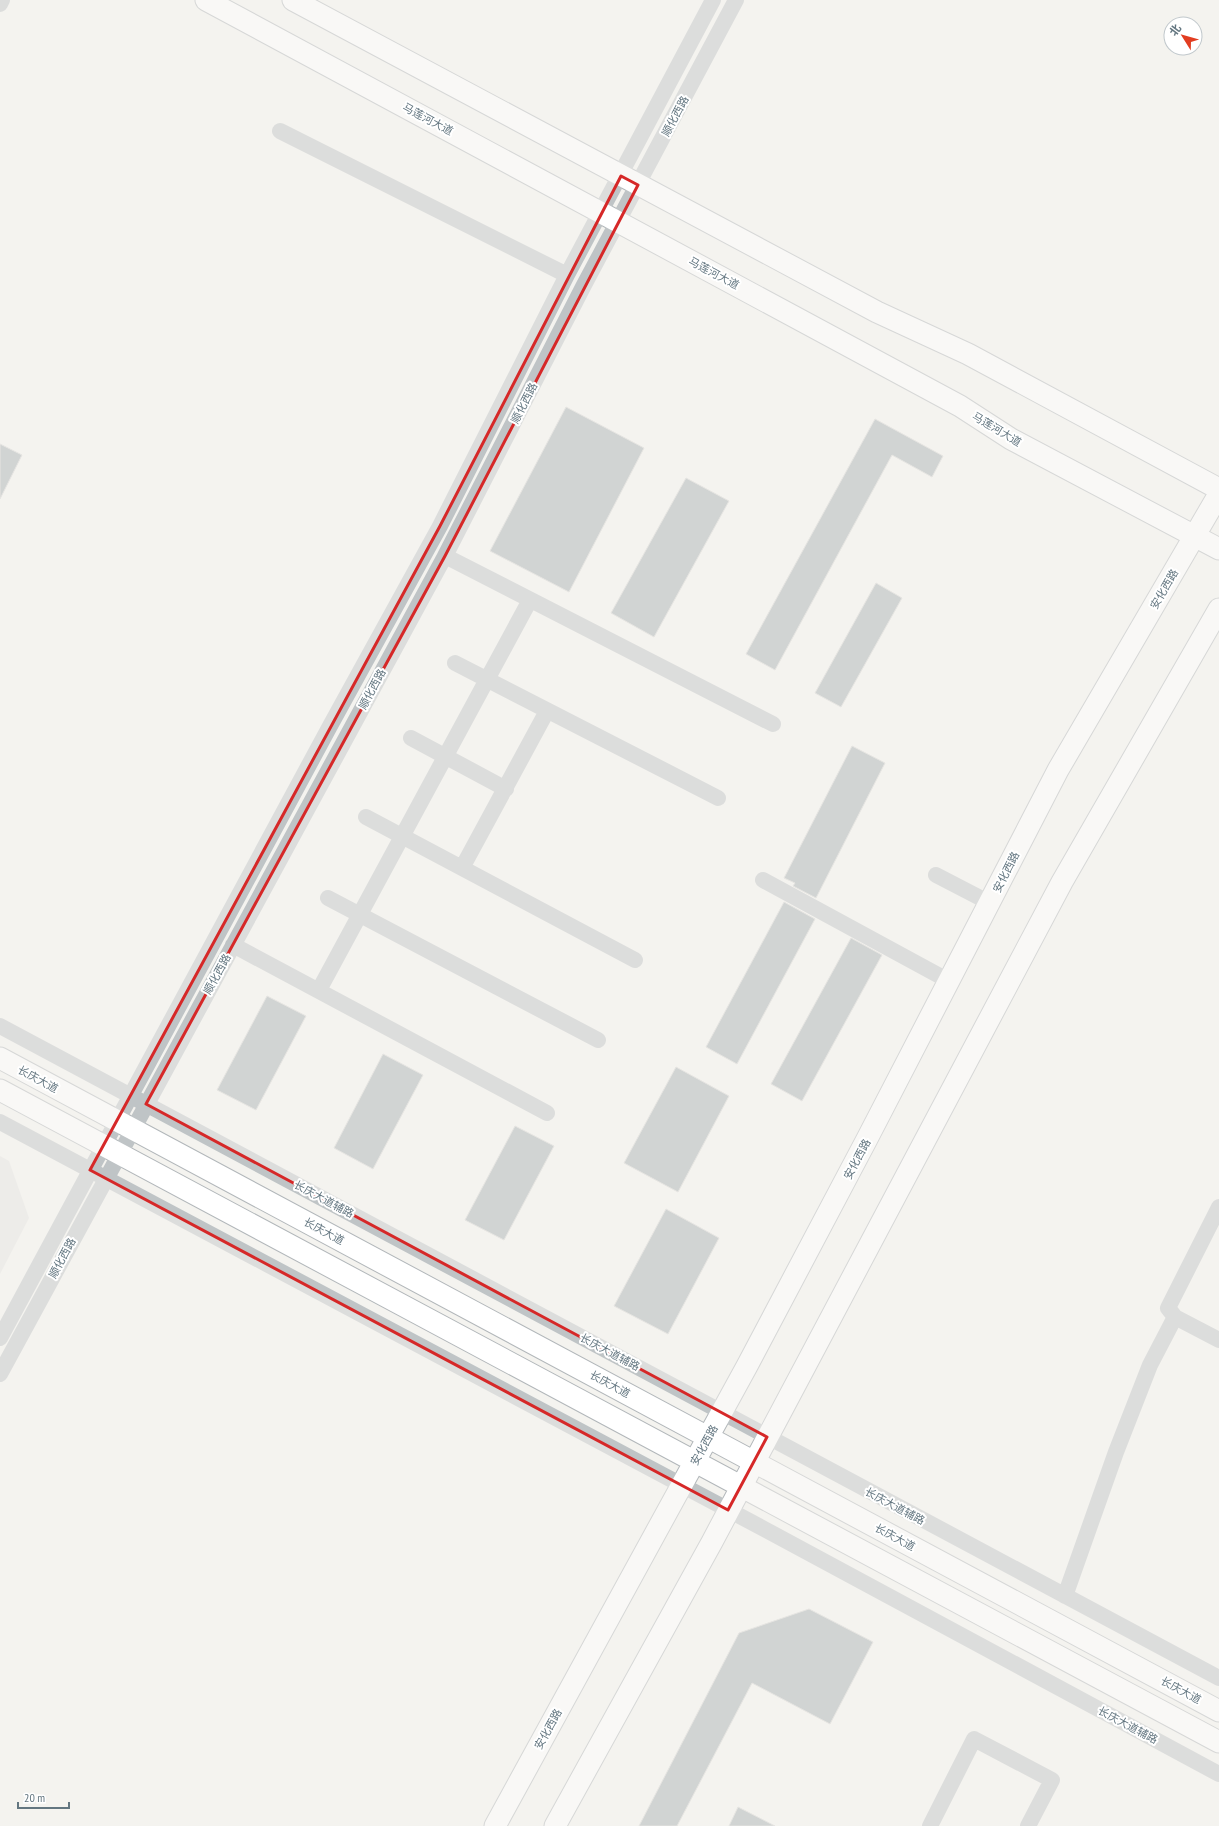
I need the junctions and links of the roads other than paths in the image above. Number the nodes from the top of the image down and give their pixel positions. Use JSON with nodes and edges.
{"nodes":[{"id":1,"x":2,"y":0,"type":"edge"},
{"id":2,"x":206,"y":0,"type":"edge"},
{"id":3,"x":293,"y":0,"type":"edge"},
{"id":4,"x":713,"y":0,"type":"edge"},
{"id":5,"x":736,"y":0,"type":"edge"},
{"id":6,"x":0,"y":4,"type":"edge"},
{"id":7,"x":280,"y":131,"type":"dead end"},
{"id":8,"x":630,"y":180,"type":"junction"},
{"id":9,"x":610,"y":217,"type":"junction"},
{"id":10,"x":567,"y":275,"type":"junction"},
{"id":11,"x":1219,"y":489,"type":"edge"},
{"id":12,"x":1219,"y":494,"type":"edge"},
{"id":13,"x":1195,"y":536,"type":"junction"},
{"id":14,"x":1219,"y":549,"type":"edge"},
{"id":15,"x":445,"y":556,"type":"junction"},
{"id":16,"x":530,"y":600,"type":"junction"},
{"id":17,"x":1219,"y":610,"type":"edge"},
{"id":18,"x":455,"y":663,"type":"dead end"},
{"id":19,"x":487,"y":679,"type":"junction"},
{"id":20,"x":548,"y":711,"type":"junction"},
{"id":21,"x":773,"y":724,"type":"dead end"},
{"id":22,"x":411,"y":738,"type":"dead end"},
{"id":23,"x":445,"y":756,"type":"junction"},
{"id":24,"x":506,"y":789,"type":"junction"},
{"id":25,"x":718,"y":798,"type":"dead end"},
{"id":26,"x":366,"y":817,"type":"dead end"},
{"id":27,"x":402,"y":836,"type":"junction"},
{"id":28,"x":462,"y":868,"type":"junction"},
{"id":29,"x":936,"y":875,"type":"dead end"},
{"id":30,"x":762,"y":880,"type":"dead end"},
{"id":31,"x":328,"y":898,"type":"dead end"},
{"id":32,"x":990,"y":903,"type":"junction"},
{"id":33,"x":360,"y":914,"type":"junction"},
{"id":34,"x":233,"y":945,"type":"junction"},
{"id":35,"x":635,"y":960,"type":"dead end"},
{"id":36,"x":949,"y":982,"type":"junction"},
{"id":37,"x":318,"y":990,"type":"junction"},
{"id":38,"x":0,"y":1026,"type":"edge"},
{"id":39,"x":598,"y":1040,"type":"dead end"},
{"id":40,"x":0,"y":1058,"type":"edge"},
{"id":41,"x":0,"y":1090,"type":"edge"},
{"id":42,"x":131,"y":1096,"type":"junction"},
{"id":43,"x":146,"y":1104,"type":"junction"},
{"id":44,"x":547,"y":1113,"type":"dead end"},
{"id":45,"x":0,"y":1122,"type":"edge"},
{"id":46,"x":125,"y":1125,"type":"junction"},
{"id":47,"x":111,"y":1149,"type":"junction"},
{"id":48,"x":90,"y":1170,"type":"junction"},
{"id":49,"x":106,"y":1178,"type":"junction"},
{"id":50,"x":1219,"y":1208,"type":"edge"},
{"id":51,"x":1175,"y":1317,"type":"junction"},
{"id":52,"x":0,"y":1338,"type":"edge"},
{"id":53,"x":1219,"y":1340,"type":"edge"},
{"id":54,"x":0,"y":1374,"type":"edge"},
{"id":55,"x":722,"y":1412,"type":"junction"},
{"id":56,"x":709,"y":1437,"type":"junction"},
{"id":57,"x":767,"y":1437,"type":"junction"},
{"id":58,"x":754,"y":1461,"type":"junction"},
{"id":59,"x":695,"y":1462,"type":"junction"},
{"id":60,"x":682,"y":1486,"type":"junction"},
{"id":61,"x":741,"y":1487,"type":"junction"},
{"id":62,"x":728,"y":1510,"type":"junction"},
{"id":63,"x":1065,"y":1596,"type":"junction"},
{"id":64,"x":1219,"y":1678,"type":"edge"},
{"id":65,"x":1219,"y":1711,"type":"edge"},
{"id":66,"x":1219,"y":1742,"type":"edge"},
{"id":67,"x":1219,"y":1774,"type":"edge"},
{"id":68,"x":495,"y":1826,"type":"edge"},
{"id":69,"x":555,"y":1826,"type":"edge"},
{"id":70,"x":930,"y":1826,"type":"edge"},
{"id":71,"x":1028,"y":1826,"type":"edge"}],
"edges":[{"from":1,"to":6,"type":"street"},
{"from":2,"to":9,"type":"main road","name":"马莲河大道"},
{"from":3,"to":8,"type":"main road"},
{"from":4,"to":8,"type":"street","name":"顺化西路"},
{"from":5,"to":8,"type":"street","name":"顺化西路"},
{"from":7,"to":10,"type":"street"},
{"from":8,"to":9,"type":"street","name":"顺化西路"},
{"from":8,"to":11,"type":"main road"},
{"from":9,"to":10,"type":"street","name":"顺化西路"},
{"from":9,"to":13,"type":"main road","name":"马莲河大道"},
{"from":9,"to":15,"type":"street","name":"顺化西路"},
{"from":10,"to":42,"type":"street","name":"顺化西路"},
{"from":12,"to":13,"type":"main road","name":"安化西路"},
{"from":13,"to":14,"type":"main road","name":"马莲河大道"},
{"from":13,"to":32,"type":"main road","name":"安化西路"},
{"from":15,"to":16,"type":"street"},
{"from":15,"to":34,"type":"street","name":"顺化西路"},
{"from":16,"to":19,"type":"street"},
{"from":16,"to":21,"type":"street"},
{"from":17,"to":57,"type":"main road"},
{"from":18,"to":19,"type":"street"},
{"from":19,"to":20,"type":"street"},
{"from":19,"to":23,"type":"street"},
{"from":20,"to":24,"type":"street"},
{"from":20,"to":25,"type":"street"},
{"from":22,"to":23,"type":"street"},
{"from":23,"to":24,"type":"street"},
{"from":23,"to":27,"type":"street"},
{"from":24,"to":28,"type":"street"},
{"from":26,"to":27,"type":"street"},
{"from":27,"to":28,"type":"street"},
{"from":27,"to":33,"type":"street"},
{"from":28,"to":35,"type":"street"},
{"from":29,"to":32,"type":"street"},
{"from":30,"to":36,"type":"street"},
{"from":31,"to":33,"type":"street"},
{"from":32,"to":36,"type":"main road","name":"安化西路"},
{"from":33,"to":37,"type":"street"},
{"from":33,"to":39,"type":"street"},
{"from":34,"to":37,"type":"street"},
{"from":34,"to":43,"type":"street","name":"顺化西路"},
{"from":36,"to":55,"type":"main road","name":"安化西路"},
{"from":37,"to":44,"type":"street"},
{"from":38,"to":42,"type":"street","name":"长庆大道辅路"},
{"from":40,"to":46,"type":"main road","name":"长庆大道"},
{"from":41,"to":47,"type":"main road"},
{"from":42,"to":43,"type":"street","name":"长庆大道辅路"},
{"from":42,"to":46,"type":"street","name":"顺化西路"},
{"from":43,"to":46,"type":"street","name":"顺化西路"},
{"from":43,"to":55,"type":"street","name":"长庆大道辅路"},
{"from":45,"to":48,"type":"street","name":"长庆大道辅路"},
{"from":46,"to":47,"type":"street","name":"顺化西路"},
{"from":46,"to":56,"type":"main road","name":"长庆大道"},
{"from":47,"to":48,"type":"street","name":"顺化西路"},
{"from":47,"to":49,"type":"street","name":"顺化西路"},
{"from":47,"to":59,"type":"main road"},
{"from":48,"to":49,"type":"street","name":"长庆大道辅路"},
{"from":48,"to":52,"type":"street","name":"顺化西路"},
{"from":49,"to":54,"type":"street","name":"顺化西路"},
{"from":49,"to":60,"type":"street","name":"长庆大道辅路"},
{"from":50,"to":51,"type":"street"},
{"from":51,"to":53,"type":"street"},
{"from":51,"to":63,"type":"street"},
{"from":55,"to":56,"type":"main road","name":"安化西路"},
{"from":55,"to":57,"type":"street","name":"长庆大道辅路"},
{"from":56,"to":58,"type":"main road","name":"长庆大道"},
{"from":56,"to":59,"type":"main road","name":"安化西路"},
{"from":57,"to":58,"type":"main road"},
{"from":57,"to":63,"type":"street","name":"长庆大道辅路"},
{"from":58,"to":61,"type":"main road"},
{"from":58,"to":65,"type":"main road","name":"长庆大道"},
{"from":59,"to":60,"type":"main road","name":"安化西路"},
{"from":59,"to":61,"type":"main road"},
{"from":60,"to":62,"type":"street","name":"长庆大道辅路"},
{"from":60,"to":68,"type":"main road","name":"安化西路"},
{"from":61,"to":62,"type":"main road"},
{"from":61,"to":66,"type":"main road"},
{"from":62,"to":67,"type":"street","name":"长庆大道辅路"},
{"from":62,"to":69,"type":"main road"},
{"from":63,"to":64,"type":"street","name":"长庆大道辅路"},
{"from":70,"to":71,"type":"street"}]}
